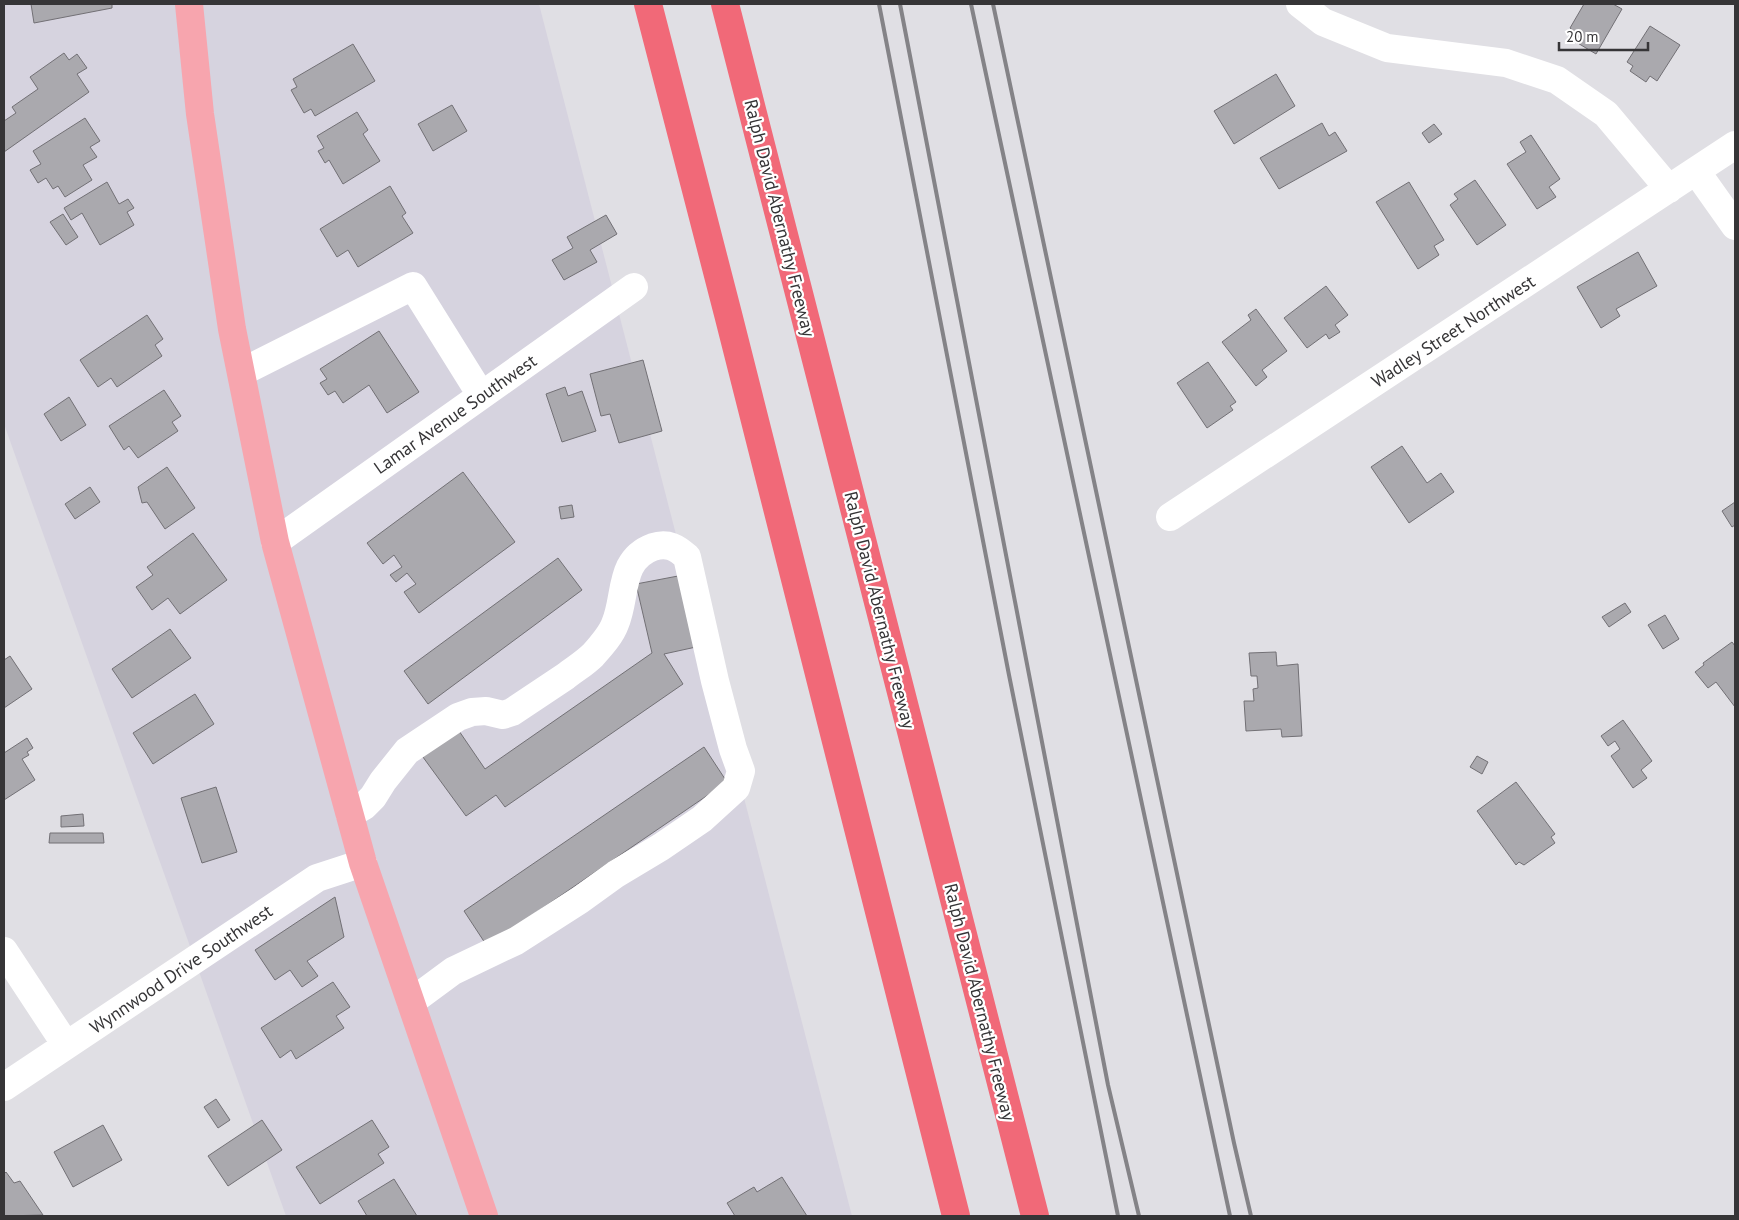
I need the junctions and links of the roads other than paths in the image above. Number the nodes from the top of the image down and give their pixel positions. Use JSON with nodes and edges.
{"nodes":[{"id":1,"x":189,"y":4,"type":"edge"},
{"id":2,"x":648,"y":4,"type":"edge"},
{"id":3,"x":725,"y":4,"type":"edge"},
{"id":4,"x":1300,"y":4,"type":"edge"},
{"id":5,"x":1735,"y":145,"type":"edge"},
{"id":6,"x":1696,"y":171,"type":"junction"},
{"id":7,"x":1669,"y":189,"type":"junction"},
{"id":8,"x":1735,"y":226,"type":"edge"},
{"id":9,"x":634,"y":286,"type":"dead end"},
{"id":10,"x":242,"y":372,"type":"junction"},
{"id":11,"x":481,"y":395,"type":"junction"},
{"id":12,"x":1170,"y":517,"type":"dead end"},
{"id":13,"x":275,"y":542,"type":"junction"},
{"id":14,"x":350,"y":814,"type":"junction"},
{"id":15,"x":363,"y":863,"type":"junction"},
{"id":16,"x":4,"y":951,"type":"edge"},
{"id":17,"x":411,"y":1002,"type":"junction"},
{"id":18,"x":66,"y":1045,"type":"junction"},
{"id":19,"x":4,"y":1087,"type":"edge"},
{"id":20,"x":484,"y":1216,"type":"edge"},
{"id":21,"x":956,"y":1216,"type":"edge"},
{"id":22,"x":1035,"y":1216,"type":"edge"}],
"edges":[{"from":1,"to":10,"type":"main road"},
{"from":2,"to":21,"type":"highway"},
{"from":3,"to":22,"type":"highway","name":"Ralph David Abernathy Freeway"},
{"from":4,"to":7,"type":"street"},
{"from":5,"to":6,"type":"street","name":"Wadley Street Northwest"},
{"from":6,"to":7,"type":"street","name":"Wadley Street Northwest"},
{"from":6,"to":8,"type":"street"},
{"from":7,"to":12,"type":"street","name":"Wadley Street Northwest"},
{"from":9,"to":11,"type":"street","name":"Lamar Avenue Southwest"},
{"from":10,"to":11,"type":"street"},
{"from":10,"to":13,"type":"main road"},
{"from":11,"to":13,"type":"street","name":"Lamar Avenue Southwest"},
{"from":13,"to":14,"type":"main road"},
{"from":14,"to":15,"type":"main road"},
{"from":14,"to":17,"type":"street"},
{"from":15,"to":17,"type":"main road"},
{"from":15,"to":18,"type":"street","name":"Wynnwood Drive Southwest"},
{"from":16,"to":18,"type":"street"},
{"from":17,"to":20,"type":"main road"},
{"from":18,"to":19,"type":"street","name":"Wynnwood Drive Southwest"}]}
